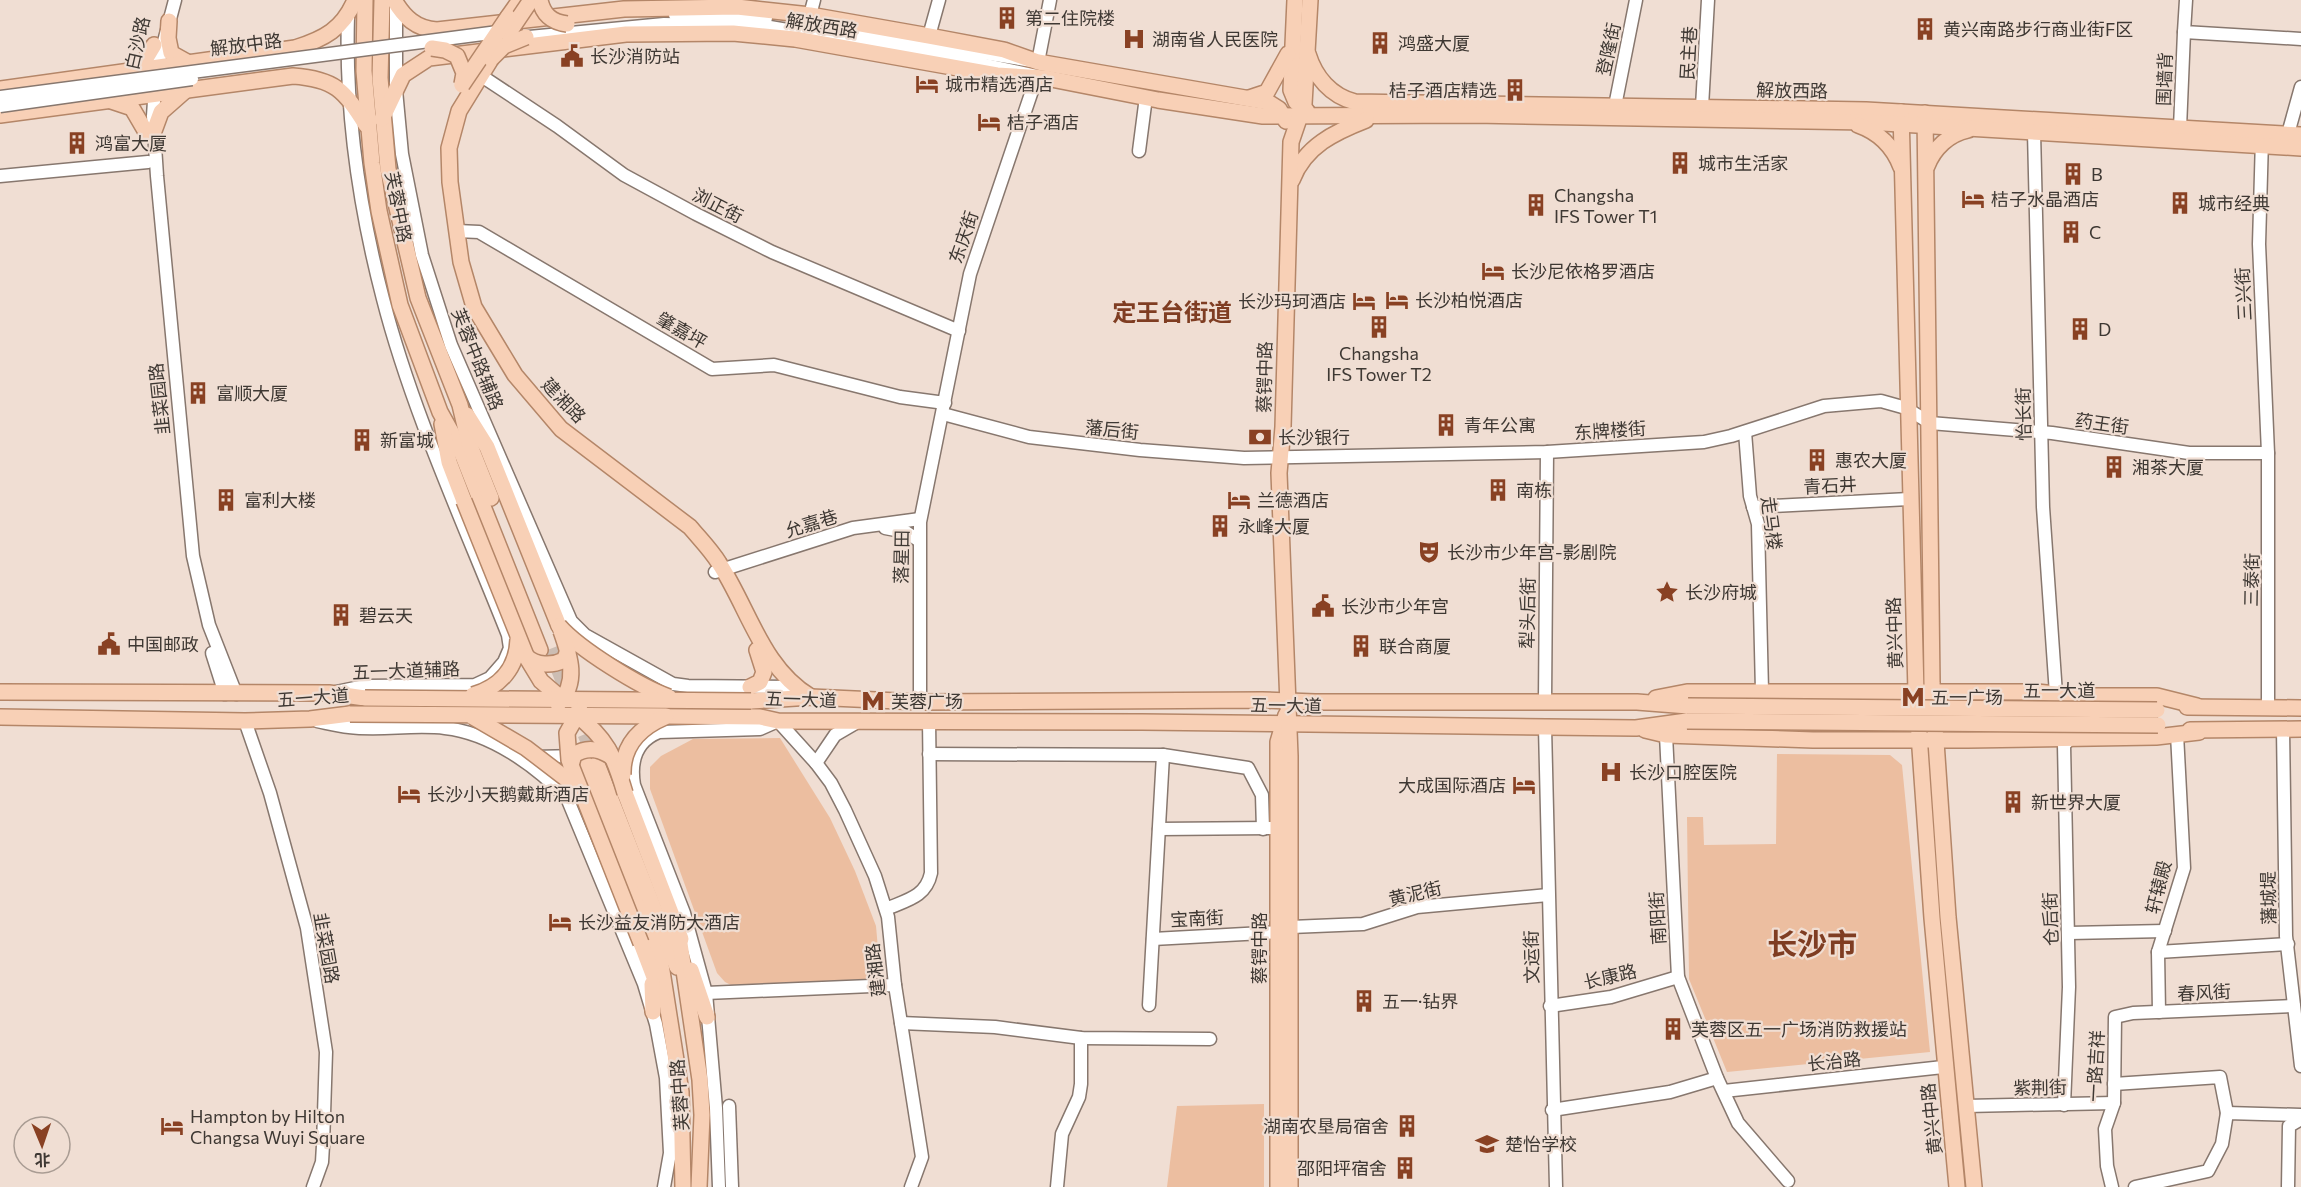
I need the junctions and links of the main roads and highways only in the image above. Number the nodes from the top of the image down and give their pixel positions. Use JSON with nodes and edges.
{"nodes":[{"id":1,"x":355,"y":0,"type":"edge"},
{"id":2,"x":365,"y":0,"type":"edge"},
{"id":3,"x":520,"y":0,"type":"edge"},
{"id":4,"x":531,"y":0,"type":"edge"},
{"id":5,"x":540,"y":0,"type":"edge"},
{"id":6,"x":1295,"y":0,"type":"edge"},
{"id":7,"x":1310,"y":0,"type":"edge"},
{"id":8,"x":391,"y":1,"type":"edge"},
{"id":9,"x":812,"y":8,"type":"edge"},
{"id":10,"x":169,"y":21,"type":"road end"},
{"id":11,"x":567,"y":24,"type":"road end"},
{"id":12,"x":499,"y":32,"type":"junction"},
{"id":13,"x":526,"y":37,"type":"road end"},
{"id":14,"x":1293,"y":43,"type":"junction"},
{"id":15,"x":153,"y":45,"type":"road end"},
{"id":16,"x":432,"y":48,"type":"road end"},
{"id":17,"x":1307,"y":51,"type":"junction"},
{"id":18,"x":491,"y":59,"type":"junction"},
{"id":19,"x":189,"y":63,"type":"junction"},
{"id":20,"x":1038,"y":69,"type":"junction"},
{"id":21,"x":121,"y":72,"type":"junction"},
{"id":22,"x":462,"y":85,"type":"junction"},
{"id":23,"x":191,"y":88,"type":"junction"},
{"id":24,"x":0,"y":89,"type":"edge"},
{"id":25,"x":1248,"y":99,"type":"junction"},
{"id":26,"x":105,"y":100,"type":"junction"},
{"id":27,"x":1302,"y":112,"type":"junction"},
{"id":28,"x":0,"y":115,"type":"edge"},
{"id":29,"x":1284,"y":116,"type":"junction"},
{"id":30,"x":1374,"y":117,"type":"junction"},
{"id":31,"x":1901,"y":118,"type":"junction"},
{"id":32,"x":382,"y":119,"type":"junction"},
{"id":33,"x":1925,"y":119,"type":"junction"},
{"id":34,"x":1846,"y":122,"type":"junction"},
{"id":35,"x":368,"y":128,"type":"junction"},
{"id":36,"x":1975,"y":128,"type":"junction"},
{"id":37,"x":2262,"y":139,"type":"junction"},
{"id":38,"x":2291,"y":139,"type":"edge"},
{"id":39,"x":1291,"y":142,"type":"junction"},
{"id":40,"x":2301,"y":148,"type":"edge"},
{"id":41,"x":1903,"y":174,"type":"junction"},
{"id":42,"x":1926,"y":175,"type":"junction"},
{"id":43,"x":1290,"y":186,"type":"junction"},
{"id":44,"x":460,"y":405,"type":"junction"},
{"id":45,"x":440,"y":412,"type":"junction"},
{"id":46,"x":720,"y":573,"type":"junction"},
{"id":47,"x":559,"y":626,"type":"junction"},
{"id":48,"x":518,"y":630,"type":"junction"},
{"id":49,"x":568,"y":651,"type":"junction"},
{"id":50,"x":539,"y":652,"type":"junction"},
{"id":51,"x":1288,"y":668,"type":"junction"},
{"id":52,"x":0,"y":692,"type":"edge"},
{"id":53,"x":1916,"y":692,"type":"junction"},
{"id":54,"x":1932,"y":692,"type":"junction"},
{"id":55,"x":751,"y":694,"type":"junction"},
{"id":56,"x":812,"y":697,"type":"junction"},
{"id":57,"x":465,"y":698,"type":"junction"},
{"id":58,"x":556,"y":700,"type":"junction"},
{"id":59,"x":595,"y":700,"type":"junction"},
{"id":60,"x":684,"y":701,"type":"junction"},
{"id":61,"x":1315,"y":702,"type":"junction"},
{"id":62,"x":1637,"y":702,"type":"junction"},
{"id":63,"x":2197,"y":706,"type":"junction"},
{"id":64,"x":2301,"y":708,"type":"edge"},
{"id":65,"x":579,"y":712,"type":"junction"},
{"id":66,"x":1687,"y":713,"type":"junction"},
{"id":67,"x":464,"y":714,"type":"junction"},
{"id":68,"x":534,"y":714,"type":"junction"},
{"id":69,"x":666,"y":716,"type":"junction"},
{"id":70,"x":1287,"y":716,"type":"junction"},
{"id":71,"x":0,"y":717,"type":"edge"},
{"id":72,"x":2157,"y":717,"type":"junction"},
{"id":73,"x":1251,"y":724,"type":"junction"},
{"id":74,"x":1314,"y":726,"type":"junction"},
{"id":75,"x":1636,"y":728,"type":"junction"},
{"id":76,"x":2301,"y":729,"type":"edge"},
{"id":77,"x":2199,"y":732,"type":"junction"},
{"id":78,"x":1919,"y":740,"type":"junction"},
{"id":79,"x":1935,"y":740,"type":"junction"},
{"id":80,"x":1284,"y":756,"type":"junction"},
{"id":81,"x":614,"y":759,"type":"junction"},
{"id":82,"x":585,"y":764,"type":"junction"},
{"id":83,"x":625,"y":793,"type":"junction"},
{"id":84,"x":585,"y":798,"type":"junction"},
{"id":85,"x":678,"y":930,"type":"junction"},
{"id":86,"x":1285,"y":930,"type":"junction"},
{"id":87,"x":688,"y":1001,"type":"junction"},
{"id":88,"x":660,"y":1011,"type":"junction"},
{"id":89,"x":707,"y":1017,"type":"road end"},
{"id":90,"x":683,"y":1187,"type":"edge"},
{"id":91,"x":699,"y":1187,"type":"edge"},
{"id":92,"x":1278,"y":1187,"type":"edge"},
{"id":93,"x":1290,"y":1187,"type":"edge"},
{"id":94,"x":1957,"y":1187,"type":"edge"},
{"id":95,"x":1974,"y":1187,"type":"edge"}],
"edges":[{"from":1,"to":19,"type":"main road","name":"解放中路"},
{"from":2,"to":35,"type":"main road","name":"芙蓉中路"},
{"from":3,"to":12,"type":"main road"},
{"from":4,"to":12,"type":"main road","bridge":true},
{"from":5,"to":11,"type":"main road","bridge":true},
{"from":6,"to":14,"type":"main road"},
{"from":7,"to":17,"type":"main road","name":"蔡锷中路"},
{"from":8,"to":9,"type":"main road","name":"解放西路"},
{"from":8,"to":32,"type":"main road","name":"芙蓉中路"},
{"from":9,"to":20,"type":"main road","name":"解放西路"},
{"from":10,"to":19,"type":"main road"},
{"from":12,"to":18,"type":"main road","name":"建湘路","bridge":true},
{"from":12,"to":22,"type":"main road","name":"建湘路","bridge":true},
{"from":13,"to":18,"type":"main road","bridge":true},
{"from":14,"to":25,"type":"main road"},
{"from":14,"to":27,"type":"main road"},
{"from":15,"to":21,"type":"main road"},
{"from":16,"to":22,"type":"main road","bridge":true},
{"from":17,"to":27,"type":"main road","name":"蔡锷中路"},
{"from":17,"to":31,"type":"main road","name":"解放西路"},
{"from":18,"to":46,"type":"main road","name":"建湘路"},
{"from":19,"to":21,"type":"main road","name":"解放中路"},
{"from":20,"to":25,"type":"main road","name":"解放西路"},
{"from":20,"to":29,"type":"main road","name":"解放西路"},
{"from":20,"to":32,"type":"main road","name":"解放西路"},
{"from":21,"to":24,"type":"main road","name":"解放中路"},
{"from":22,"to":46,"type":"main road","name":"建湘路"},
{"from":23,"to":26,"type":"main road","name":"解放中路"},
{"from":23,"to":26,"type":"main road"},
{"from":23,"to":35,"type":"main road","name":"解放中路"},
{"from":25,"to":29,"type":"main road","name":"解放西路"},
{"from":26,"to":28,"type":"main road","name":"解放中路"},
{"from":27,"to":29,"type":"main road","name":"解放西路"},
{"from":27,"to":30,"type":"main road","name":"解放西路"},
{"from":27,"to":39,"type":"main road","name":"蔡锷中路"},
{"from":29,"to":39,"type":"main road"},
{"from":30,"to":34,"type":"main road","name":"解放西路"},
{"from":30,"to":43,"type":"main road"},
{"from":31,"to":33,"type":"main road","name":"解放西路"},
{"from":31,"to":34,"type":"main road","name":"解放西路"},
{"from":31,"to":41,"type":"main road","name":"黄兴中路"},
{"from":32,"to":44,"type":"main road","name":"芙蓉中路"},
{"from":33,"to":36,"type":"main road","name":"解放西路"},
{"from":33,"to":37,"type":"main road","name":"解放西路"},
{"from":33,"to":42,"type":"main road","name":"黄兴中路"},
{"from":34,"to":41,"type":"main road"},
{"from":35,"to":45,"type":"main road","name":"芙蓉中路"},
{"from":36,"to":37,"type":"main road","name":"解放西路"},
{"from":36,"to":42,"type":"main road"},
{"from":37,"to":38,"type":"main road","name":"解放西路"},
{"from":38,"to":40,"type":"main road","name":"解放西路"},
{"from":39,"to":43,"type":"main road","name":"蔡锷中路"},
{"from":41,"to":53,"type":"main road","name":"黄兴中路"},
{"from":42,"to":54,"type":"main road","name":"黄兴中路"},
{"from":43,"to":51,"type":"main road","name":"蔡锷中路"},
{"from":44,"to":47,"type":"main road","name":"芙蓉中路"},
{"from":44,"to":50,"type":"main road","name":"芙蓉中路"},
{"from":45,"to":48,"type":"main road","name":"芙蓉中路","bridge":true},
{"from":45,"to":50,"type":"main road","name":"芙蓉中路"},
{"from":46,"to":55,"type":"main road","name":"建湘路"},
{"from":46,"to":56,"type":"main road","name":"建湘路"},
{"from":47,"to":49,"type":"main road","name":"芙蓉中路","bridge":true},
{"from":47,"to":60,"type":"main road","bridge":true},
{"from":48,"to":50,"type":"main road","name":"芙蓉中路","bridge":true},
{"from":48,"to":57,"type":"main road","bridge":true},
{"from":49,"to":50,"type":"main road","bridge":true},
{"from":49,"to":58,"type":"main road","name":"芙蓉中路","bridge":true},
{"from":50,"to":58,"type":"main road","bridge":true},
{"from":51,"to":61,"type":"main road"},
{"from":51,"to":70,"type":"main road","name":"蔡锷中路"},
{"from":52,"to":57,"type":"main road","name":"五一大道","bridge":true},
{"from":53,"to":54,"type":"main road","name":"五一大道"},
{"from":53,"to":62,"type":"main road","name":"五一大道"},
{"from":53,"to":78,"type":"main road","name":"黄兴中路"},
{"from":54,"to":63,"type":"main road","name":"五一大道"},
{"from":54,"to":79,"type":"main road","name":"黄兴中路"},
{"from":55,"to":56,"type":"main road","name":"五一大道"},
{"from":55,"to":60,"type":"main road","name":"五一大道","bridge":true},
{"from":56,"to":70,"type":"main road","name":"五一大道"},
{"from":57,"to":58,"type":"main road","name":"五一大道","bridge":true},
{"from":58,"to":59,"type":"main road","name":"五一大道","bridge":true},
{"from":58,"to":65,"type":"main road","bridge":true},
{"from":58,"to":68,"type":"main road","bridge":true},
{"from":59,"to":60,"type":"main road","name":"五一大道","bridge":true},
{"from":59,"to":65,"type":"main road","bridge":true},
{"from":61,"to":62,"type":"main road","name":"五一大道"},
{"from":61,"to":70,"type":"main road","name":"五一大道"},
{"from":62,"to":66,"type":"main road","name":"五一大道"},
{"from":63,"to":64,"type":"main road","name":"五一大道"},
{"from":63,"to":72,"type":"main road","name":"五一大道"},
{"from":65,"to":68,"type":"main road","name":"五一大道","bridge":true},
{"from":65,"to":69,"type":"main road","name":"五一大道","bridge":true},
{"from":65,"to":81,"type":"main road","bridge":true},
{"from":65,"to":82,"type":"main road","bridge":true},
{"from":66,"to":72,"type":"main road","name":"五一大道","bridge":true},
{"from":66,"to":75,"type":"main road","name":"五一大道"},
{"from":67,"to":68,"type":"main road","name":"五一大道","bridge":true},
{"from":67,"to":71,"type":"main road","name":"五一大道","bridge":true},
{"from":67,"to":84,"type":"main road","bridge":true},
{"from":69,"to":73,"type":"main road","name":"五一大道"},
{"from":69,"to":83,"type":"main road","bridge":true},
{"from":70,"to":73,"type":"main road","name":"五一大道"},
{"from":70,"to":74,"type":"main road","name":"五一大道"},
{"from":70,"to":80,"type":"main road","name":"蔡锷中路"},
{"from":72,"to":77,"type":"main road","name":"五一大道"},
{"from":73,"to":80,"type":"main road"},
{"from":74,"to":75,"type":"main road","name":"五一大道"},
{"from":74,"to":80,"type":"main road"},
{"from":75,"to":78,"type":"main road","name":"五一大道"},
{"from":76,"to":77,"type":"main road","name":"五一大道"},
{"from":77,"to":79,"type":"main road","name":"五一大道"},
{"from":78,"to":79,"type":"main road","name":"五一大道"},
{"from":78,"to":94,"type":"main road","name":"黄兴中路"},
{"from":79,"to":95,"type":"main road","name":"黄兴中路"},
{"from":80,"to":86,"type":"main road","name":"蔡锷中路"},
{"from":80,"to":86,"type":"main road","name":"蔡锷中路"},
{"from":81,"to":82,"type":"main road","bridge":true},
{"from":81,"to":83,"type":"main road","bridge":true},
{"from":82,"to":84,"type":"main road","bridge":true},
{"from":82,"to":87,"type":"main road"},
{"from":82,"to":88,"type":"main road","name":"芙蓉中路"},
{"from":83,"to":85,"type":"main road"},
{"from":84,"to":88,"type":"main road","bridge":true},
{"from":85,"to":87,"type":"main road"},
{"from":85,"to":89,"type":"main road"},
{"from":86,"to":92,"type":"main road","name":"蔡锷中路"},
{"from":86,"to":93,"type":"main road","name":"蔡锷中路"},
{"from":87,"to":91,"type":"main road","name":"芙蓉中路"},
{"from":88,"to":90,"type":"main road","name":"芙蓉中路"}]}
